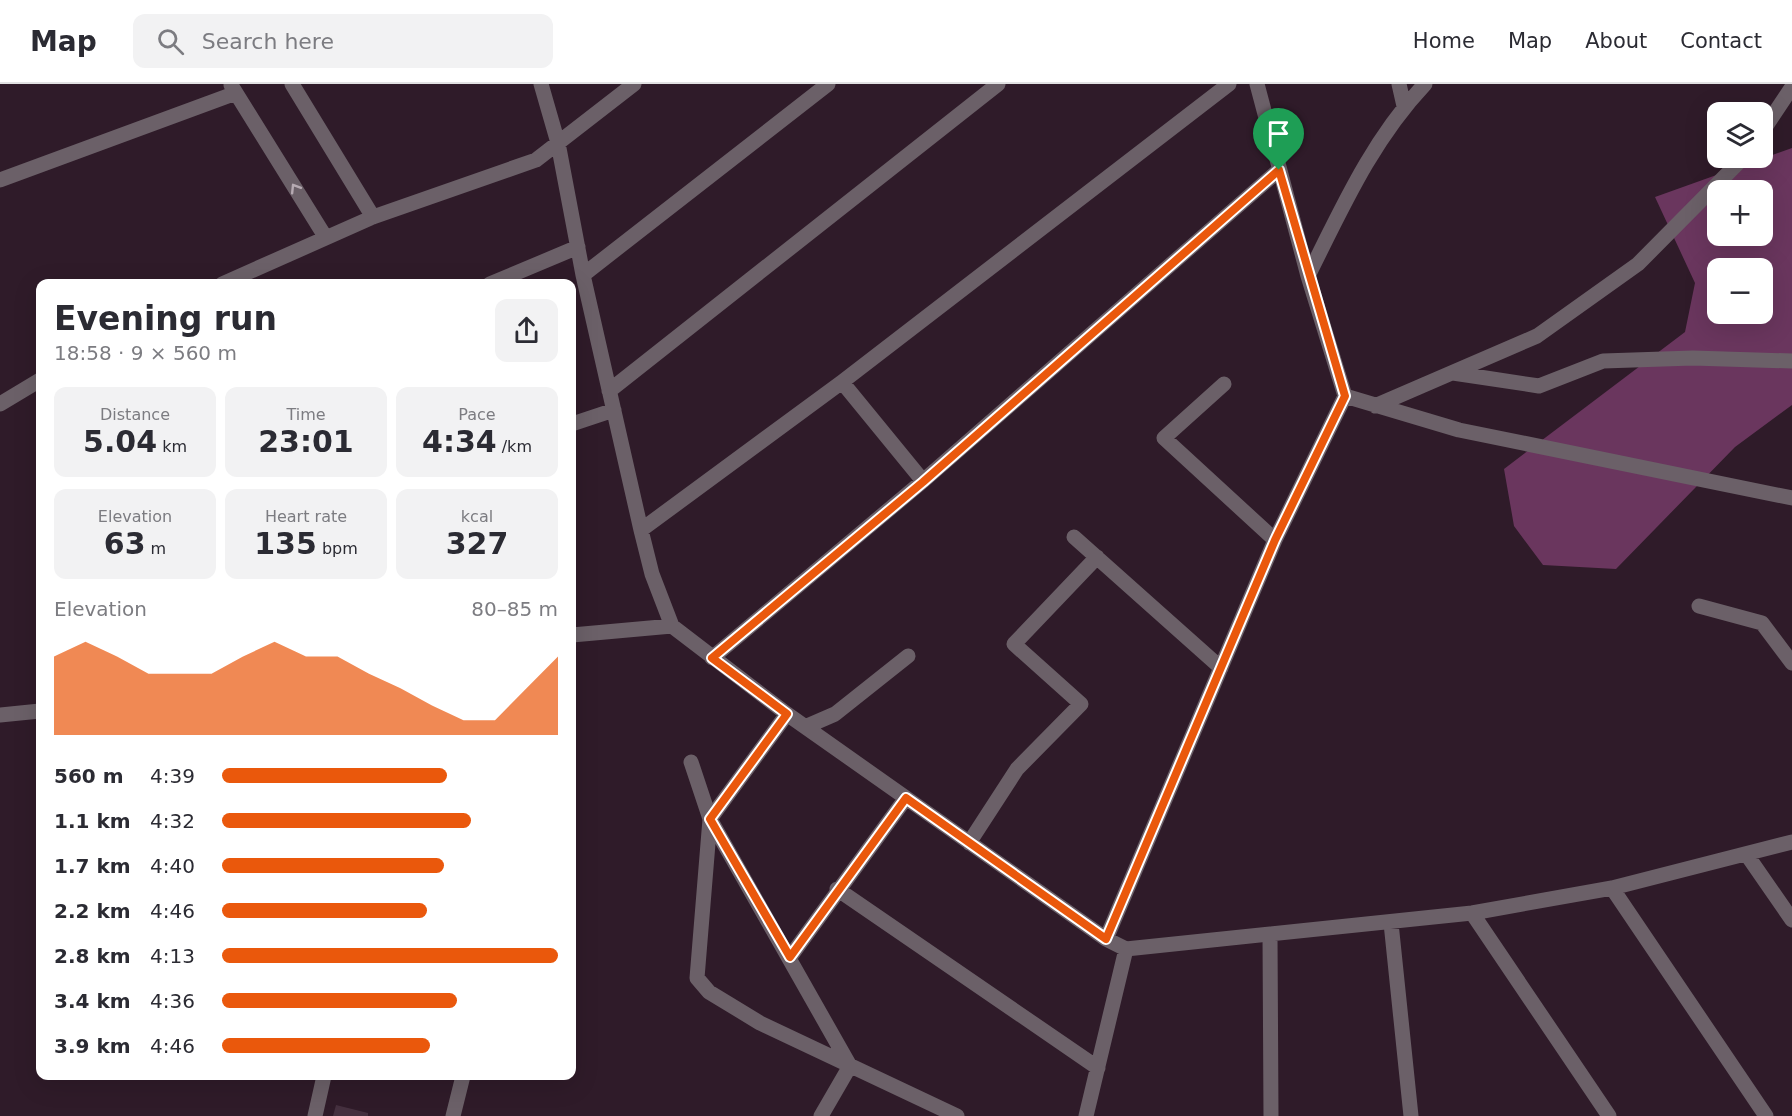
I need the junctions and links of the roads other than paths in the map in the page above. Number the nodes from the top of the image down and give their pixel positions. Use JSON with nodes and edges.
{"nodes":[{"id":1,"x":292,"y":84,"type":"edge"},
{"id":2,"x":541,"y":84,"type":"edge"},
{"id":3,"x":634,"y":84,"type":"edge"},
{"id":4,"x":828,"y":84,"type":"edge"},
{"id":5,"x":998,"y":84,"type":"edge"},
{"id":6,"x":1229,"y":84,"type":"edge"},
{"id":7,"x":1257,"y":84,"type":"edge"},
{"id":8,"x":1399,"y":84,"type":"edge"},
{"id":9,"x":1425,"y":84,"type":"edge"},
{"id":10,"x":1792,"y":87,"type":"edge"},
{"id":11,"x":233,"y":88,"type":"edge"},
{"id":12,"x":1404,"y":106,"type":"junction"},
{"id":13,"x":1773,"y":116,"type":"edge"},
{"id":14,"x":558,"y":143,"type":"junction"},
{"id":15,"x":1733,"y":168,"type":"edge"},
{"id":16,"x":1279,"y":170,"type":"junction"},
{"id":17,"x":0,"y":180,"type":"edge"},
{"id":18,"x":373,"y":217,"type":"junction"},
{"id":19,"x":326,"y":238,"type":"junction"},
{"id":20,"x":578,"y":247,"type":"junction"},
{"id":21,"x":583,"y":275,"type":"junction"},
{"id":22,"x":1308,"y":276,"type":"junction"},
{"id":23,"x":233,"y":279,"type":"edge"},
{"id":24,"x":502,"y":279,"type":"edge"},
{"id":25,"x":1792,"y":362,"type":"edge"},
{"id":26,"x":1453,"y":372,"type":"junction"},
{"id":27,"x":36,"y":382,"type":"edge"},
{"id":28,"x":842,"y":382,"type":"junction"},
{"id":29,"x":1224,"y":384,"type":"dead end"},
{"id":30,"x":609,"y":391,"type":"junction"},
{"id":31,"x":1345,"y":396,"type":"junction"},
{"id":32,"x":0,"y":404,"type":"edge"},
{"id":33,"x":1375,"y":406,"type":"junction"},
{"id":34,"x":614,"y":410,"type":"junction"},
{"id":35,"x":576,"y":423,"type":"edge"},
{"id":36,"x":923,"y":482,"type":"junction"},
{"id":37,"x":1792,"y":498,"type":"edge"},
{"id":38,"x":640,"y":530,"type":"junction"},
{"id":39,"x":1074,"y":537,"type":"dead end"},
{"id":40,"x":1275,"y":540,"type":"junction"},
{"id":41,"x":1097,"y":557,"type":"junction"},
{"id":42,"x":1698,"y":606,"type":"dead end"},
{"id":43,"x":672,"y":626,"type":"junction"},
{"id":44,"x":576,"y":635,"type":"edge"},
{"id":45,"x":908,"y":656,"type":"dead end"},
{"id":46,"x":712,"y":658,"type":"junction"},
{"id":47,"x":1792,"y":663,"type":"edge"},
{"id":48,"x":1221,"y":668,"type":"junction"},
{"id":49,"x":36,"y":711,"type":"edge"},
{"id":50,"x":0,"y":714,"type":"edge"},
{"id":51,"x":787,"y":714,"type":"junction"},
{"id":52,"x":805,"y":727,"type":"junction"},
{"id":53,"x":691,"y":762,"type":"dead end"},
{"id":54,"x":906,"y":798,"type":"junction"},
{"id":55,"x":710,"y":819,"type":"junction"},
{"id":56,"x":1792,"y":842,"type":"edge"},
{"id":57,"x":969,"y":843,"type":"junction"},
{"id":58,"x":1747,"y":855,"type":"junction"},
{"id":59,"x":1611,"y":888,"type":"junction"},
{"id":60,"x":837,"y":890,"type":"junction"},
{"id":61,"x":1472,"y":913,"type":"junction"},
{"id":62,"x":1792,"y":920,"type":"edge"},
{"id":63,"x":1391,"y":923,"type":"junction"},
{"id":64,"x":1270,"y":935,"type":"junction"},
{"id":65,"x":1106,"y":939,"type":"junction"},
{"id":66,"x":1126,"y":949,"type":"junction"},
{"id":67,"x":790,"y":957,"type":"junction"},
{"id":68,"x":850,"y":1066,"type":"junction"},
{"id":69,"x":1098,"y":1068,"type":"junction"},
{"id":70,"x":323,"y":1080,"type":"edge"},
{"id":71,"x":462,"y":1080,"type":"edge"},
{"id":72,"x":315,"y":1116,"type":"edge"},
{"id":73,"x":453,"y":1116,"type":"edge"},
{"id":74,"x":821,"y":1116,"type":"edge"},
{"id":75,"x":957,"y":1116,"type":"edge"},
{"id":76,"x":1086,"y":1116,"type":"edge"},
{"id":77,"x":1271,"y":1116,"type":"edge"},
{"id":78,"x":1411,"y":1116,"type":"edge"},
{"id":79,"x":1609,"y":1116,"type":"edge"},
{"id":80,"x":1766,"y":1116,"type":"edge"}],
"edges":[{"from":1,"to":18,"type":"street"},
{"from":2,"to":14,"type":"street"},
{"from":3,"to":14,"type":"street"},
{"from":4,"to":21,"type":"street"},
{"from":5,"to":30,"type":"street"},
{"from":6,"to":28,"type":"street"},
{"from":7,"to":16,"type":"street"},
{"from":8,"to":12,"type":"street"},
{"from":9,"to":12,"type":"street"},
{"from":10,"to":13,"type":"street"},
{"from":11,"to":17,"type":"street"},
{"from":19,"to":11,"type":"street","one_way":true},
{"from":12,"to":22,"type":"street"},
{"from":14,"to":18,"type":"street"},
{"from":14,"to":20,"type":"street"},
{"from":15,"to":26,"type":"street"},
{"from":16,"to":22,"type":"street"},
{"from":16,"to":36,"type":"street"},
{"from":18,"to":19,"type":"street"},
{"from":19,"to":23,"type":"street"},
{"from":20,"to":21,"type":"street"},
{"from":20,"to":24,"type":"street"},
{"from":21,"to":30,"type":"street"},
{"from":22,"to":31,"type":"street"},
{"from":25,"to":26,"type":"street"},
{"from":26,"to":33,"type":"street"},
{"from":27,"to":32,"type":"street"},
{"from":28,"to":36,"type":"street"},
{"from":28,"to":38,"type":"street"},
{"from":29,"to":40,"type":"street"},
{"from":30,"to":34,"type":"street"},
{"from":31,"to":33,"type":"street"},
{"from":31,"to":40,"type":"street"},
{"from":33,"to":37,"type":"street"},
{"from":34,"to":35,"type":"street"},
{"from":34,"to":38,"type":"street"},
{"from":36,"to":46,"type":"street"},
{"from":38,"to":43,"type":"street"},
{"from":39,"to":41,"type":"street"},
{"from":40,"to":48,"type":"street"},
{"from":41,"to":48,"type":"street"},
{"from":41,"to":57,"type":"street"},
{"from":42,"to":47,"type":"street"},
{"from":43,"to":44,"type":"street"},
{"from":43,"to":46,"type":"street"},
{"from":45,"to":52,"type":"street"},
{"from":46,"to":51,"type":"street"},
{"from":48,"to":65,"type":"street"},
{"from":49,"to":50,"type":"street"},
{"from":51,"to":52,"type":"street"},
{"from":51,"to":55,"type":"street"},
{"from":52,"to":54,"type":"street"},
{"from":53,"to":55,"type":"street"},
{"from":54,"to":57,"type":"street"},
{"from":54,"to":60,"type":"street"},
{"from":55,"to":67,"type":"street"},
{"from":55,"to":68,"type":"street"},
{"from":56,"to":58,"type":"street"},
{"from":57,"to":65,"type":"street"},
{"from":58,"to":59,"type":"street"},
{"from":58,"to":62,"type":"street"},
{"from":59,"to":61,"type":"street"},
{"from":59,"to":80,"type":"street"},
{"from":60,"to":67,"type":"street"},
{"from":60,"to":69,"type":"street"},
{"from":61,"to":63,"type":"street"},
{"from":61,"to":79,"type":"street"},
{"from":63,"to":64,"type":"street"},
{"from":63,"to":78,"type":"street"},
{"from":64,"to":66,"type":"street"},
{"from":64,"to":77,"type":"street"},
{"from":65,"to":66,"type":"street"},
{"from":66,"to":69,"type":"street"},
{"from":67,"to":68,"type":"street"},
{"from":68,"to":74,"type":"street"},
{"from":68,"to":75,"type":"street"},
{"from":69,"to":76,"type":"street"},
{"from":70,"to":72,"type":"street"},
{"from":71,"to":73,"type":"street"}]}
